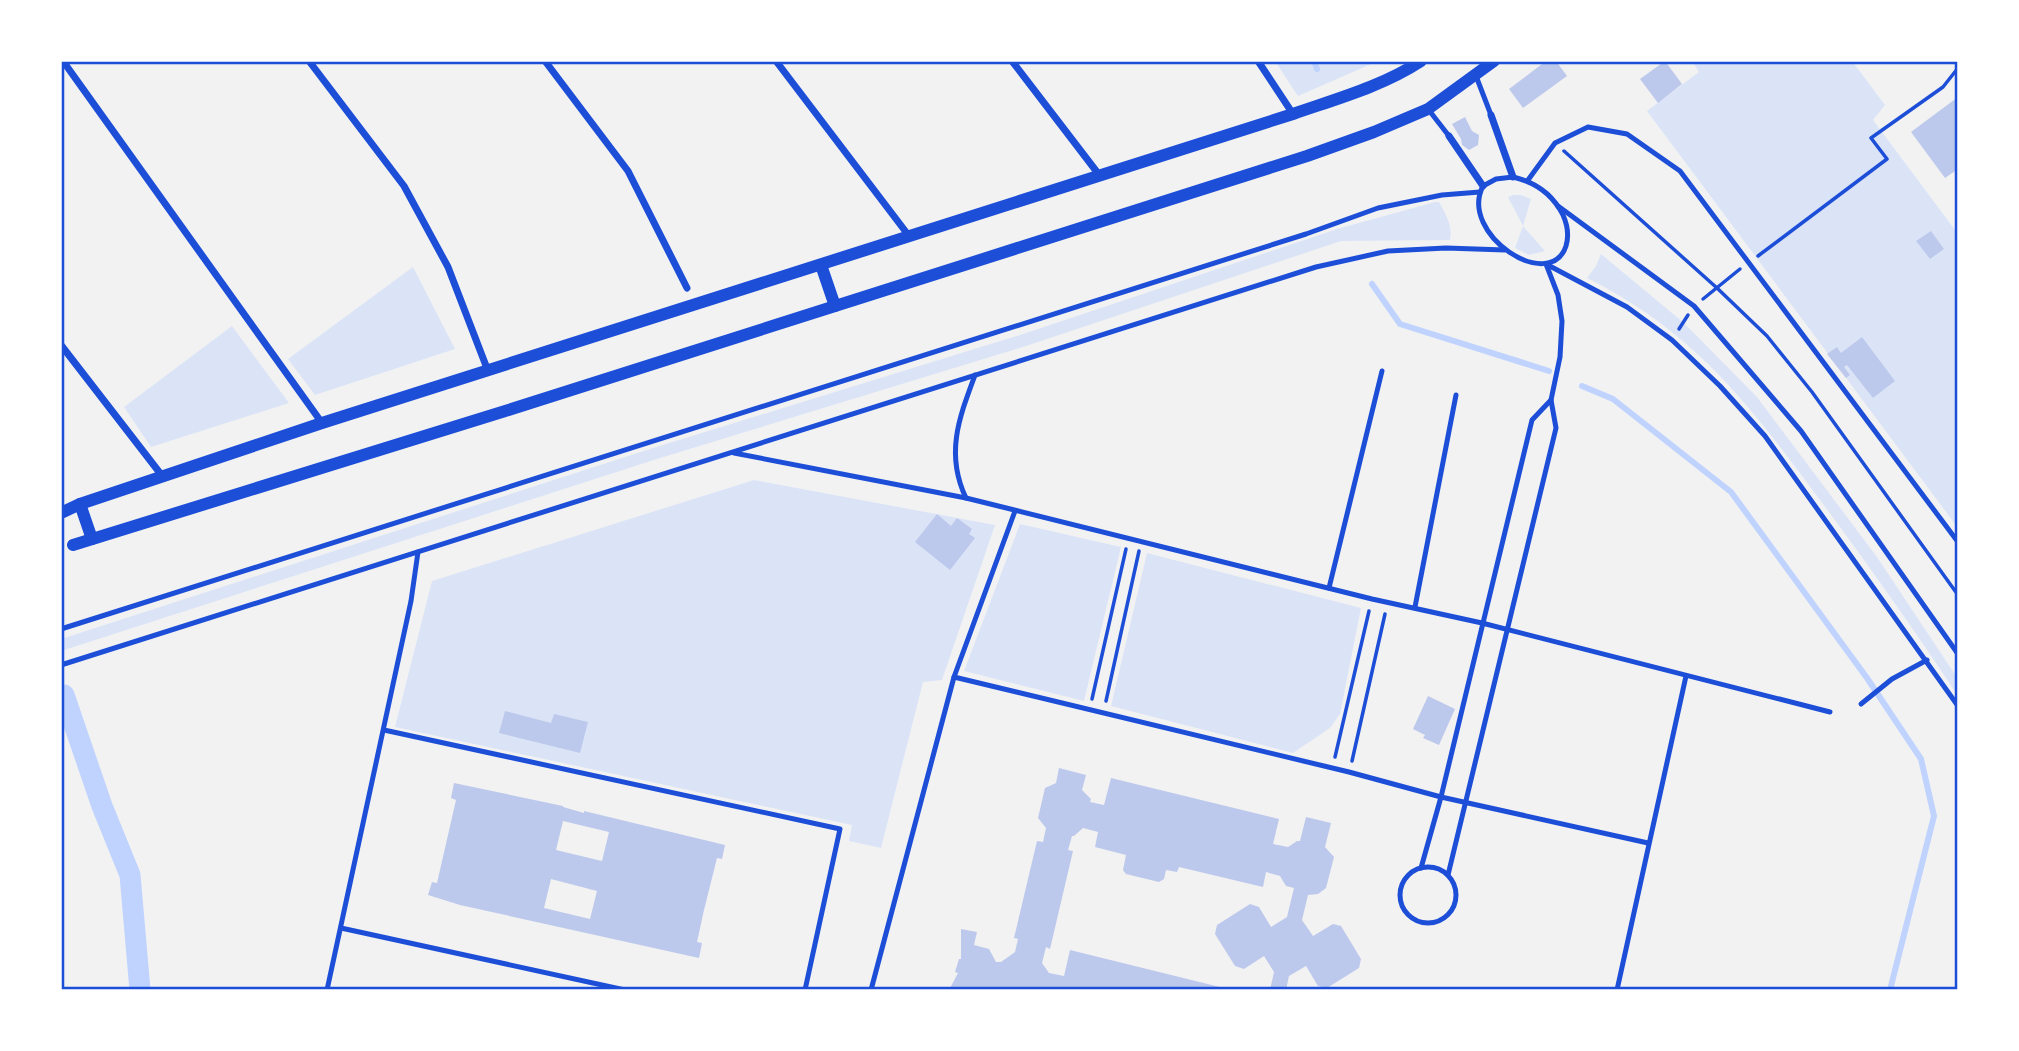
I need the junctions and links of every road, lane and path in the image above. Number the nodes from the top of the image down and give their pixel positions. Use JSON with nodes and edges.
{"nodes":[{"id":1,"x":63,"y":61,"type":"edge"},
{"id":2,"x":309,"y":61,"type":"edge"},
{"id":3,"x":545,"y":61,"type":"edge"},
{"id":4,"x":776,"y":61,"type":"edge"},
{"id":5,"x":1012,"y":61,"type":"edge"},
{"id":6,"x":1258,"y":61,"type":"edge"},
{"id":7,"x":1421,"y":61,"type":"edge"},
{"id":8,"x":1494,"y":61,"type":"edge"},
{"id":9,"x":1958,"y":68,"type":"edge"},
{"id":10,"x":1476,"y":74,"type":"junction"},
{"id":11,"x":1428,"y":108,"type":"junction"},
{"id":12,"x":1293,"y":114,"type":"junction"},
{"id":13,"x":1491,"y":115,"type":"joint"},
{"id":14,"x":1449,"y":136,"type":"joint"},
{"id":15,"x":1555,"y":143,"type":"junction"},
{"id":16,"x":1100,"y":176,"type":"junction"},
{"id":17,"x":1513,"y":177,"type":"junction"},
{"id":18,"x":1528,"y":180,"type":"junction"},
{"id":19,"x":1481,"y":189,"type":"junction"},
{"id":20,"x":1558,"y":205,"type":"junction"},
{"id":21,"x":909,"y":236,"type":"junction"},
{"id":22,"x":1505,"y":250,"type":"junction"},
{"id":23,"x":1749,"y":262,"type":"junction"},
{"id":24,"x":1546,"y":264,"type":"junction"},
{"id":25,"x":821,"y":265,"type":"junction"},
{"id":26,"x":687,"y":288,"type":"dead end"},
{"id":27,"x":1717,"y":288,"type":"junction"},
{"id":28,"x":835,"y":306,"type":"junction"},
{"id":29,"x":1694,"y":306,"type":"junction"},
{"id":30,"x":1672,"y":340,"type":"junction"},
{"id":31,"x":61,"y":345,"type":"edge"},
{"id":32,"x":488,"y":371,"type":"junction"},
{"id":33,"x":1381,"y":371,"type":"dead end"},
{"id":34,"x":975,"y":375,"type":"junction"},
{"id":35,"x":1456,"y":395,"type":"dead end"},
{"id":36,"x":1551,"y":400,"type":"junction"},
{"id":37,"x":322,"y":423,"type":"junction"},
{"id":38,"x":730,"y":452,"type":"junction"},
{"id":39,"x":163,"y":477,"type":"junction"},
{"id":40,"x":967,"y":498,"type":"junction"},
{"id":41,"x":80,"y":504,"type":"junction"},
{"id":42,"x":1015,"y":511,"type":"junction"},
{"id":43,"x":62,"y":513,"type":"edge"},
{"id":44,"x":1950,"y":532,"type":"junction"},
{"id":45,"x":1958,"y":534,"type":"edge"},
{"id":46,"x":1129,"y":537,"type":"junction"},
{"id":47,"x":92,"y":539,"type":"junction"},
{"id":48,"x":1141,"y":541,"type":"junction"},
{"id":49,"x":1958,"y":542,"type":"edge"},
{"id":50,"x":67,"y":547,"type":"edge"},
{"id":51,"x":418,"y":552,"type":"junction"},
{"id":52,"x":1329,"y":588,"type":"junction"},
{"id":53,"x":1958,"y":595,"type":"edge"},
{"id":54,"x":1371,"y":599,"type":"junction"},
{"id":55,"x":1388,"y":602,"type":"junction"},
{"id":56,"x":1415,"y":607,"type":"junction"},
{"id":57,"x":1482,"y":623,"type":"junction"},
{"id":58,"x":61,"y":629,"type":"edge"},
{"id":59,"x":1506,"y":630,"type":"junction"},
{"id":60,"x":1958,"y":654,"type":"edge"},
{"id":61,"x":1927,"y":660,"type":"junction"},
{"id":62,"x":61,"y":665,"type":"edge"},
{"id":63,"x":1686,"y":676,"type":"junction"},
{"id":64,"x":954,"y":677,"type":"junction"},
{"id":65,"x":1861,"y":704,"type":"dead end"},
{"id":66,"x":1958,"y":706,"type":"edge"},
{"id":67,"x":1089,"y":710,"type":"junction"},
{"id":68,"x":1830,"y":712,"type":"dead end"},
{"id":69,"x":1103,"y":713,"type":"junction"},
{"id":70,"x":384,"y":730,"type":"junction"},
{"id":71,"x":1332,"y":768,"type":"junction"},
{"id":72,"x":1349,"y":772,"type":"junction"},
{"id":73,"x":1441,"y":797,"type":"junction"},
{"id":74,"x":1466,"y":802,"type":"junction"},
{"id":75,"x":1648,"y":843,"type":"junction"},
{"id":76,"x":1421,"y":868,"type":"junction"},
{"id":77,"x":1448,"y":875,"type":"junction"},
{"id":78,"x":341,"y":928,"type":"junction"},
{"id":79,"x":327,"y":990,"type":"edge"},
{"id":80,"x":625,"y":990,"type":"edge"},
{"id":81,"x":805,"y":990,"type":"edge"},
{"id":82,"x":871,"y":990,"type":"edge"},
{"id":83,"x":1617,"y":990,"type":"edge"}],
"edges":[{"from":1,"to":37,"type":"street"},
{"from":2,"to":32,"type":"street"},
{"from":3,"to":26,"type":"street"},
{"from":4,"to":21,"type":"street"},
{"from":5,"to":16,"type":"street"},
{"from":6,"to":12,"type":"street"},
{"from":7,"to":12,"type":"street"},
{"from":8,"to":10,"type":"street"},
{"from":9,"to":23,"type":"path"},
{"from":10,"to":11,"type":"street"},
{"from":10,"to":13,"type":"lane"},
{"from":11,"to":14,"type":"lane"},
{"from":11,"to":28,"type":"street"},
{"from":12,"to":16,"type":"street"},
{"from":13,"to":17,"type":"street"},
{"from":14,"to":19,"type":"street"},
{"from":15,"to":18,"type":"lane"},
{"from":15,"to":23,"type":"lane"},
{"from":15,"to":27,"type":"path"},
{"from":16,"to":21,"type":"street"},
{"from":17,"to":18,"type":"lane"},
{"from":17,"to":19,"type":"lane"},
{"from":18,"to":20,"type":"lane"},
{"from":19,"to":22,"type":"lane"},
{"from":19,"to":58,"type":"lane"},
{"from":20,"to":24,"type":"lane"},
{"from":20,"to":29,"type":"lane"},
{"from":21,"to":25,"type":"street"},
{"from":22,"to":24,"type":"lane"},
{"from":22,"to":34,"type":"lane"},
{"from":23,"to":27,"type":"path"},
{"from":23,"to":44,"type":"lane"},
{"from":24,"to":30,"type":"lane"},
{"from":24,"to":36,"type":"lane"},
{"from":25,"to":28,"type":"street"},
{"from":25,"to":32,"type":"street"},
{"from":27,"to":29,"type":"path"},
{"from":27,"to":53,"type":"path"},
{"from":28,"to":47,"type":"street"},
{"from":29,"to":30,"type":"path"},
{"from":29,"to":60,"type":"lane"},
{"from":30,"to":61,"type":"lane"},
{"from":31,"to":39,"type":"street"},
{"from":32,"to":37,"type":"street"},
{"from":33,"to":52,"type":"lane"},
{"from":34,"to":38,"type":"lane"},
{"from":34,"to":40,"type":"lane"},
{"from":35,"to":56,"type":"lane"},
{"from":36,"to":57,"type":"lane"},
{"from":36,"to":59,"type":"lane"},
{"from":37,"to":39,"type":"street"},
{"from":38,"to":40,"type":"lane"},
{"from":38,"to":51,"type":"lane"},
{"from":39,"to":41,"type":"street"},
{"from":40,"to":42,"type":"lane"},
{"from":41,"to":43,"type":"street"},
{"from":41,"to":47,"type":"street"},
{"from":42,"to":46,"type":"lane"},
{"from":42,"to":64,"type":"lane"},
{"from":44,"to":45,"type":"lane"},
{"from":44,"to":49,"type":"lane"},
{"from":46,"to":48,"type":"lane"},
{"from":46,"to":67,"type":"path"},
{"from":47,"to":50,"type":"street"},
{"from":48,"to":52,"type":"lane"},
{"from":48,"to":69,"type":"path"},
{"from":51,"to":62,"type":"lane"},
{"from":51,"to":70,"type":"lane"},
{"from":52,"to":54,"type":"lane"},
{"from":54,"to":55,"type":"lane"},
{"from":54,"to":71,"type":"path"},
{"from":55,"to":56,"type":"lane"},
{"from":55,"to":72,"type":"path"},
{"from":56,"to":57,"type":"lane"},
{"from":57,"to":59,"type":"lane"},
{"from":57,"to":73,"type":"lane"},
{"from":59,"to":63,"type":"lane"},
{"from":59,"to":74,"type":"lane"},
{"from":61,"to":65,"type":"lane"},
{"from":61,"to":66,"type":"lane"},
{"from":63,"to":68,"type":"lane"},
{"from":63,"to":75,"type":"lane"},
{"from":64,"to":67,"type":"lane"},
{"from":64,"to":82,"type":"lane"},
{"from":67,"to":69,"type":"lane"},
{"from":69,"to":71,"type":"lane"},
{"from":70,"to":78,"type":"lane"},
{"from":70,"to":81,"type":"lane"},
{"from":71,"to":72,"type":"lane"},
{"from":72,"to":73,"type":"lane"},
{"from":73,"to":74,"type":"lane"},
{"from":73,"to":76,"type":"lane"},
{"from":74,"to":75,"type":"lane"},
{"from":74,"to":77,"type":"lane"},
{"from":75,"to":83,"type":"lane"},
{"from":76,"to":77,"type":"lane"},
{"from":76,"to":77,"type":"lane"},
{"from":78,"to":79,"type":"lane"},
{"from":78,"to":80,"type":"lane"}]}
